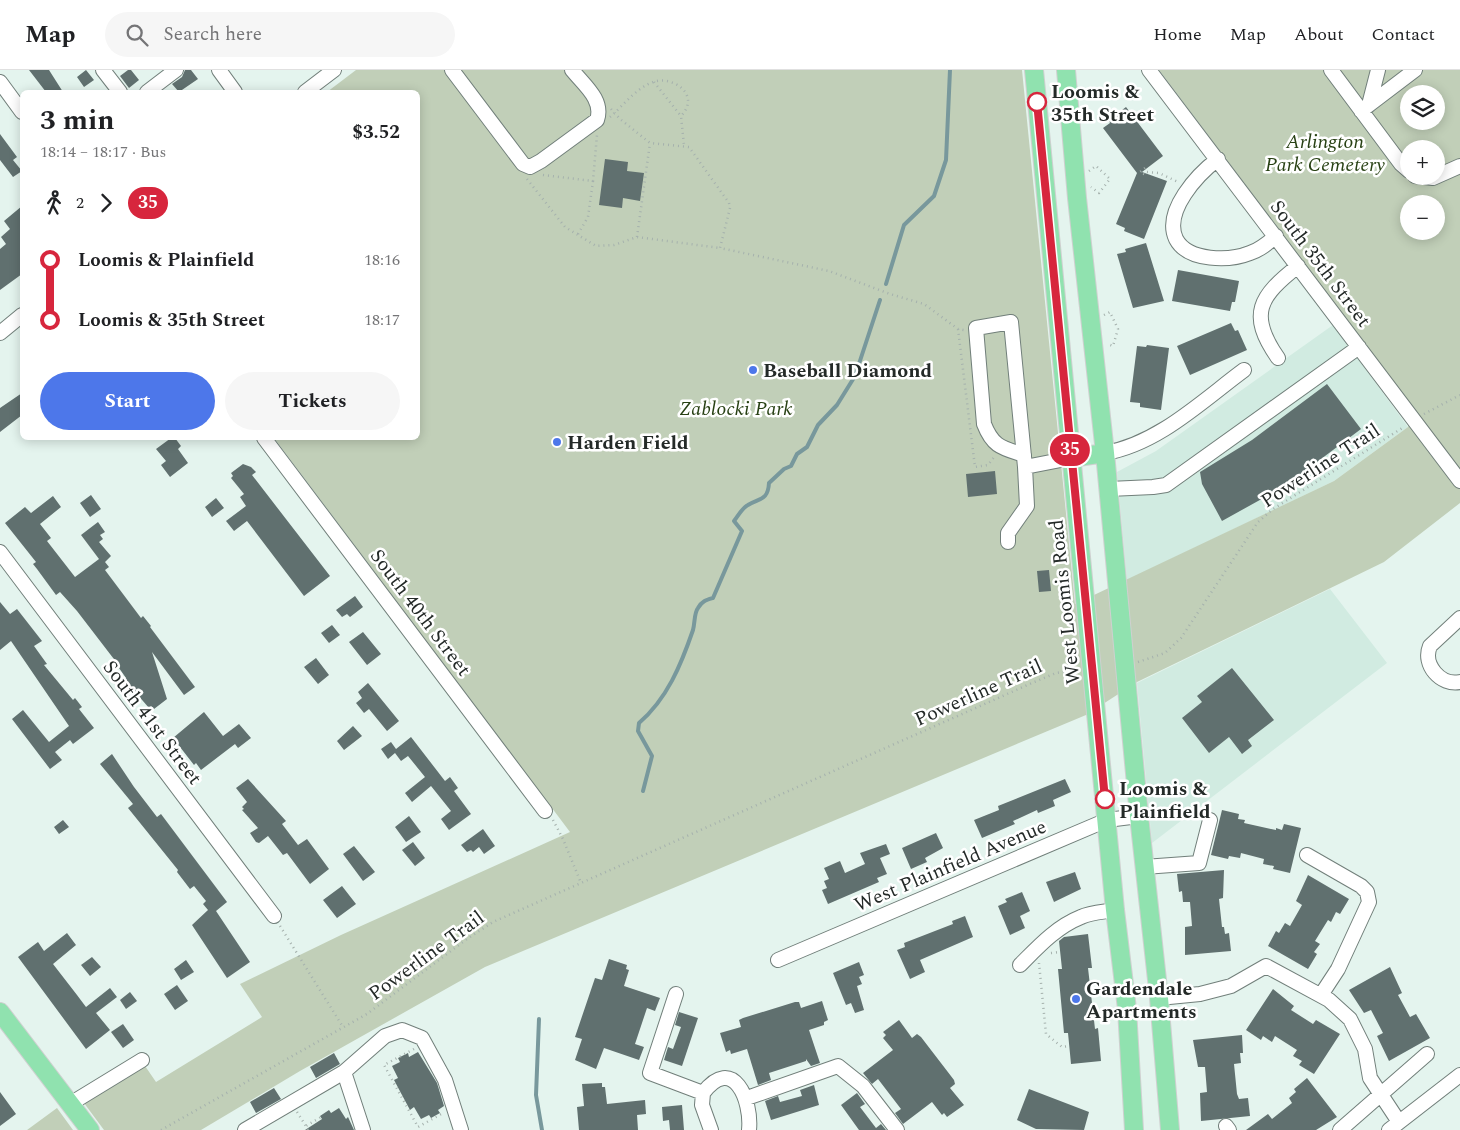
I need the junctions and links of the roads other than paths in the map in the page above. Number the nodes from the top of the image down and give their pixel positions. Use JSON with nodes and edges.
{"nodes":[{"id":1,"x":103,"y":70,"type":"edge"},
{"id":2,"x":176,"y":70,"type":"edge"},
{"id":3,"x":219,"y":70,"type":"edge"},
{"id":4,"x":334,"y":70,"type":"edge"},
{"id":5,"x":452,"y":70,"type":"edge"},
{"id":6,"x":572,"y":70,"type":"edge"},
{"id":7,"x":1034,"y":70,"type":"edge"},
{"id":8,"x":1058,"y":70,"type":"edge"},
{"id":9,"x":1066,"y":70,"type":"edge"},
{"id":10,"x":1149,"y":70,"type":"edge"},
{"id":11,"x":1331,"y":70,"type":"edge"},
{"id":12,"x":1378,"y":70,"type":"edge"},
{"id":13,"x":1415,"y":70,"type":"edge"},
{"id":14,"x":0,"y":82,"type":"edge"},
{"id":15,"x":118,"y":90,"type":"edge"},
{"id":16,"x":150,"y":90,"type":"edge"},
{"id":17,"x":234,"y":90,"type":"edge"},
{"id":18,"x":309,"y":90,"type":"edge"},
{"id":19,"x":1365,"y":108,"type":"junction"},
{"id":20,"x":20,"y":109,"type":"edge"},
{"id":21,"x":1068,"y":110,"type":"junction"},
{"id":22,"x":1218,"y":160,"type":"junction"},
{"id":23,"x":1400,"y":162,"type":"edge"},
{"id":24,"x":1460,"y":166,"type":"edge"},
{"id":25,"x":1445,"y":173,"type":"edge"},
{"id":26,"x":1276,"y":236,"type":"junction"},
{"id":27,"x":1298,"y":266,"type":"junction"},
{"id":28,"x":20,"y":317,"type":"edge"},
{"id":29,"x":0,"y":332,"type":"edge"},
{"id":30,"x":1359,"y":347,"type":"junction"},
{"id":31,"x":1278,"y":358,"type":"dead end"},
{"id":32,"x":1244,"y":370,"type":"dead end"},
{"id":33,"x":266,"y":440,"type":"edge"},
{"id":34,"x":1105,"y":453,"type":"junction"},
{"id":35,"x":1071,"y":458,"type":"junction"},
{"id":36,"x":1024,"y":461,"type":"junction"},
{"id":37,"x":1460,"y":481,"type":"edge"},
{"id":38,"x":1109,"y":489,"type":"junction"},
{"id":39,"x":1008,"y":542,"type":"dead end"},
{"id":40,"x":0,"y":552,"type":"edge"},
{"id":41,"x":1460,"y":618,"type":"edge"},
{"id":42,"x":1460,"y":682,"type":"edge"},
{"id":43,"x":545,"y":811,"type":"road end"},
{"id":44,"x":1139,"y":816,"type":"junction"},
{"id":45,"x":1107,"y":820,"type":"junction"},
{"id":46,"x":1210,"y":820,"type":"dead end"},
{"id":47,"x":1308,"y":855,"type":"dead end"},
{"id":48,"x":1144,"y":866,"type":"junction"},
{"id":49,"x":1115,"y":910,"type":"junction"},
{"id":50,"x":274,"y":916,"type":"road end"},
{"id":51,"x":778,"y":960,"type":"dead end"},
{"id":52,"x":1020,"y":965,"type":"dead end"},
{"id":53,"x":676,"y":994,"type":"dead end"},
{"id":54,"x":1321,"y":995,"type":"junction"},
{"id":55,"x":1159,"y":998,"type":"junction"},
{"id":56,"x":0,"y":1012,"type":"edge"},
{"id":57,"x":1427,"y":1054,"type":"dead end"},
{"id":58,"x":142,"y":1060,"type":"dead end"},
{"id":59,"x":344,"y":1072,"type":"junction"},
{"id":60,"x":1460,"y":1075,"type":"edge"},
{"id":61,"x":703,"y":1093,"type":"junction"},
{"id":62,"x":1381,"y":1094,"type":"junction"},
{"id":63,"x":747,"y":1098,"type":"junction"},
{"id":64,"x":70,"y":1104,"type":"junction"},
{"id":65,"x":1394,"y":1126,"type":"edge"},
{"id":66,"x":249,"y":1129,"type":"edge"},
{"id":67,"x":90,"y":1130,"type":"edge"},
{"id":68,"x":363,"y":1130,"type":"edge"},
{"id":69,"x":461,"y":1130,"type":"edge"},
{"id":70,"x":711,"y":1130,"type":"edge"},
{"id":71,"x":749,"y":1130,"type":"edge"},
{"id":72,"x":897,"y":1130,"type":"edge"},
{"id":73,"x":1134,"y":1130,"type":"edge"},
{"id":74,"x":1170,"y":1130,"type":"edge"},
{"id":75,"x":1340,"y":1130,"type":"edge"}],
"edges":[{"from":1,"to":15,"type":"street"},
{"from":2,"to":16,"type":"street"},
{"from":3,"to":17,"type":"street"},
{"from":4,"to":18,"type":"street"},
{"from":5,"to":6,"type":"street"},
{"from":7,"to":35,"type":"main road","name":"West Loomis Road"},
{"from":8,"to":21,"type":"main road"},
{"from":9,"to":21,"type":"main road"},
{"from":10,"to":22,"type":"street","name":"South 35th Street"},
{"from":11,"to":19,"type":"street"},
{"from":12,"to":19,"type":"street"},
{"from":13,"to":19,"type":"street"},
{"from":14,"to":20,"type":"street"},
{"from":19,"to":23,"type":"street"},
{"from":21,"to":34,"type":"main road"},
{"from":22,"to":26,"type":"street","name":"South 35th Street"},
{"from":22,"to":26,"type":"street"},
{"from":24,"to":25,"type":"street"},
{"from":26,"to":27,"type":"street","name":"South 35th Street"},
{"from":27,"to":30,"type":"street","name":"South 35th Street"},
{"from":27,"to":31,"type":"street"},
{"from":28,"to":29,"type":"street"},
{"from":30,"to":37,"type":"street","name":"South 35th Street"},
{"from":30,"to":38,"type":"street"},
{"from":32,"to":34,"type":"street"},
{"from":33,"to":43,"type":"street","name":"South 40th Street"},
{"from":34,"to":35,"type":"main road"},
{"from":34,"to":38,"type":"main road"},
{"from":35,"to":36,"type":"street"},
{"from":35,"to":45,"type":"main road","name":"West Loomis Road"},
{"from":36,"to":36,"type":"street"},
{"from":36,"to":39,"type":"street"},
{"from":38,"to":44,"type":"main road"},
{"from":40,"to":50,"type":"street","name":"South 41st Street"},
{"from":41,"to":42,"type":"street"},
{"from":44,"to":45,"type":"street","name":"West Plainfield Avenue"},
{"from":44,"to":48,"type":"main road"},
{"from":45,"to":49,"type":"main road","name":"West Loomis Road"},
{"from":45,"to":51,"type":"street","name":"West Plainfield Avenue"},
{"from":46,"to":48,"type":"street"},
{"from":47,"to":54,"type":"street"},
{"from":48,"to":55,"type":"main road"},
{"from":49,"to":52,"type":"street"},
{"from":49,"to":73,"type":"main road","name":"West Loomis Road"},
{"from":53,"to":61,"type":"street"},
{"from":54,"to":55,"type":"street"},
{"from":54,"to":62,"type":"street"},
{"from":55,"to":74,"type":"main road"},
{"from":56,"to":64,"type":"main road"},
{"from":57,"to":62,"type":"street"},
{"from":58,"to":64,"type":"street"},
{"from":59,"to":66,"type":"street"},
{"from":59,"to":68,"type":"street"},
{"from":59,"to":69,"type":"street"},
{"from":60,"to":65,"type":"street"},
{"from":61,"to":63,"type":"street"},
{"from":61,"to":70,"type":"street"},
{"from":62,"to":65,"type":"street"},
{"from":62,"to":75,"type":"street"},
{"from":63,"to":71,"type":"street"},
{"from":63,"to":72,"type":"street"},
{"from":64,"to":67,"type":"main road"}]}
